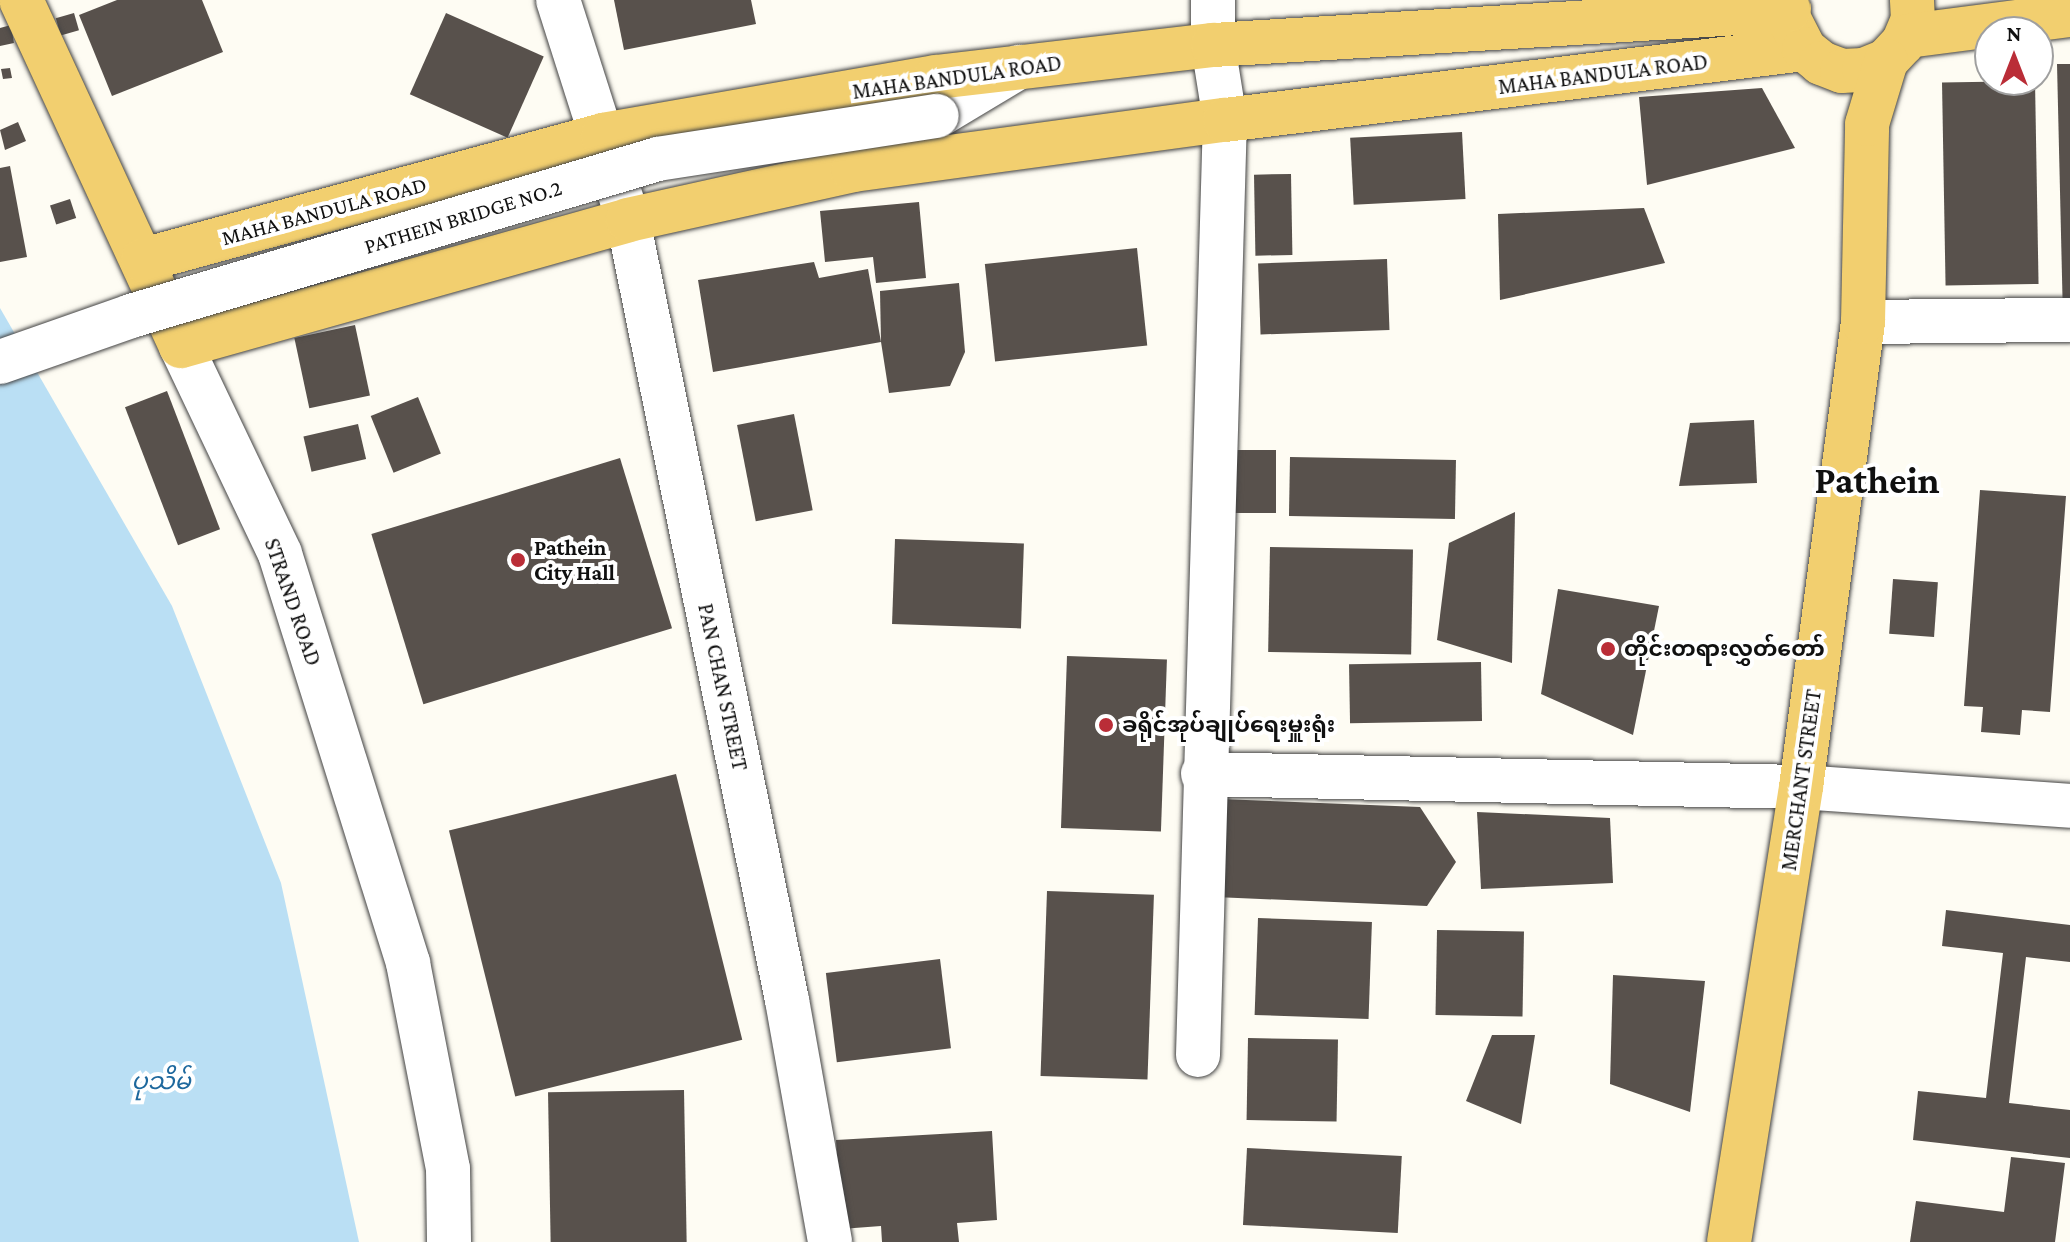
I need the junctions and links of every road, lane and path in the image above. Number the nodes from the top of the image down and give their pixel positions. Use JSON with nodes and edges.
{"nodes":[{"id":1,"x":21,"y":0,"type":"edge"},
{"id":2,"x":558,"y":0,"type":"edge"},
{"id":3,"x":1213,"y":0,"type":"edge"},
{"id":4,"x":2070,"y":15,"type":"edge"},
{"id":5,"x":1795,"y":20,"type":"edge"},
{"id":6,"x":1902,"y":32,"type":"edge"},
{"id":7,"x":1213,"y":45,"type":"junction"},
{"id":8,"x":1019,"y":67,"type":"junction"},
{"id":9,"x":1842,"y":71,"type":"junction"},
{"id":10,"x":937,"y":116,"type":"junction"},
{"id":11,"x":1225,"y":120,"type":"junction"},
{"id":12,"x":1867,"y":124,"type":"junction"},
{"id":13,"x":603,"y":135,"type":"junction"},
{"id":14,"x":1023,"y":147,"type":"junction"},
{"id":15,"x":628,"y":220,"type":"junction"},
{"id":16,"x":143,"y":260,"type":"junction"},
{"id":17,"x":2070,"y":320,"type":"edge"},
{"id":18,"x":1863,"y":322,"type":"junction"},
{"id":19,"x":181,"y":346,"type":"junction"},
{"id":20,"x":0,"y":362,"type":"edge"},
{"id":21,"x":1203,"y":774,"type":"junction"},
{"id":22,"x":1801,"y":787,"type":"junction"},
{"id":23,"x":2070,"y":806,"type":"edge"},
{"id":24,"x":1198,"y":1055,"type":"dead end"},
{"id":25,"x":449,"y":1242,"type":"edge"},
{"id":26,"x":830,"y":1242,"type":"edge"},
{"id":27,"x":1729,"y":1242,"type":"edge"}],
"edges":[{"from":1,"to":16,"type":"main road","name":"STRAND ROAD"},
{"from":2,"to":13,"type":"street","name":"PAN CHAN STREET"},
{"from":3,"to":7,"type":"street"},
{"from":4,"to":6,"type":"main road"},
{"from":5,"to":7,"type":"main road","name":"MAHA BANDULA ROAD"},
{"from":5,"to":9,"type":"main road"},
{"from":5,"to":11,"type":"main road","name":"MAHA BANDULA ROAD"},
{"from":6,"to":9,"type":"main road"},
{"from":6,"to":12,"type":"main road","name":"MERCHANT STREET"},
{"from":7,"to":8,"type":"main road","name":"MAHA BANDULA ROAD"},
{"from":7,"to":11,"type":"street"},
{"from":8,"to":10,"type":"street"},
{"from":8,"to":13,"type":"main road","name":"MAHA BANDULA ROAD"},
{"from":9,"to":12,"type":"main road","name":"MERCHANT STREET"},
{"from":10,"to":14,"type":"street"},
{"from":10,"to":20,"type":"street","name":"PATHEIN BRIDGE NO.2","bridge":true},
{"from":11,"to":14,"type":"main road","name":"MAHA BANDULA ROAD"},
{"from":11,"to":21,"type":"street"},
{"from":12,"to":18,"type":"main road","name":"MERCHANT STREET"},
{"from":13,"to":15,"type":"street","name":"PAN CHAN STREET"},
{"from":13,"to":16,"type":"main road","name":"MAHA BANDULA ROAD"},
{"from":14,"to":15,"type":"main road","name":"MAHA BANDULA ROAD"},
{"from":15,"to":19,"type":"main road","name":"MAHA BANDULA ROAD"},
{"from":15,"to":26,"type":"street","name":"PAN CHAN STREET"},
{"from":16,"to":19,"type":"main road","name":"STRAND ROAD"},
{"from":17,"to":18,"type":"street"},
{"from":18,"to":22,"type":"main road","name":"MERCHANT STREET"},
{"from":19,"to":25,"type":"street","name":"STRAND ROAD"},
{"from":21,"to":22,"type":"street"},
{"from":21,"to":24,"type":"street"},
{"from":22,"to":23,"type":"street"},
{"from":22,"to":27,"type":"main road","name":"MERCHANT STREET"}]}
